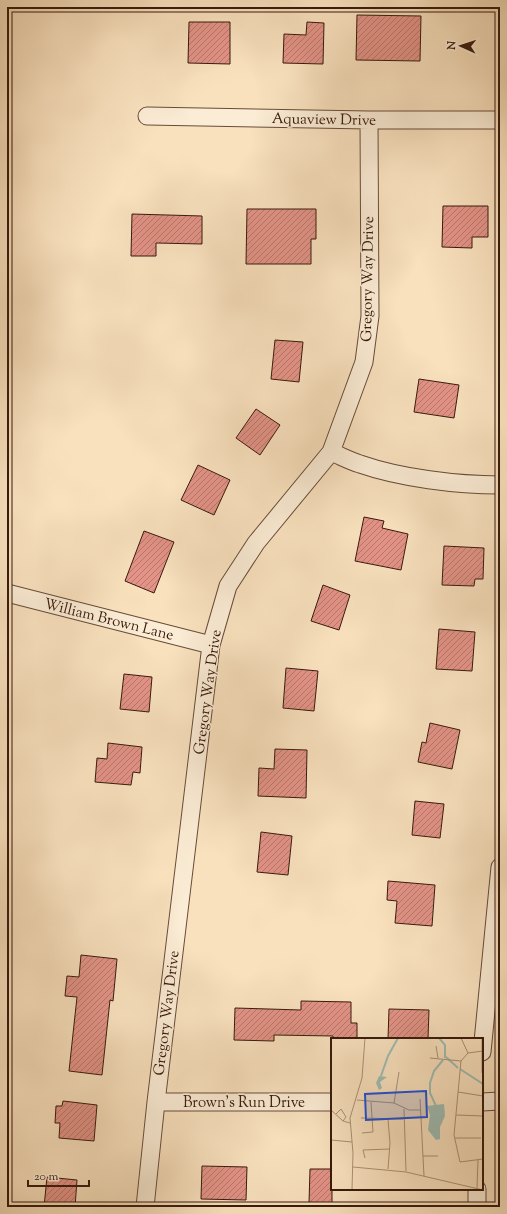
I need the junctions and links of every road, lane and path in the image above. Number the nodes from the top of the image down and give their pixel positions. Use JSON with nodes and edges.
{"nodes":[{"id":1,"x":147,"y":116,"type":"dead end"},
{"id":2,"x":369,"y":120,"type":"junction"},
{"id":3,"x":500,"y":120,"type":"edge"},
{"id":4,"x":331,"y":452,"type":"junction"},
{"id":5,"x":500,"y":485,"type":"edge"},
{"id":6,"x":7,"y":593,"type":"edge"},
{"id":7,"x":211,"y":645,"type":"junction"},
{"id":8,"x":500,"y":867,"type":"edge"},
{"id":9,"x":483,"y":1042,"type":"edge"},
{"id":10,"x":500,"y":1101,"type":"edge"},
{"id":11,"x":156,"y":1102,"type":"junction"},
{"id":12,"x":331,"y":1102,"type":"edge"},
{"id":13,"x":483,"y":1102,"type":"edge"},
{"id":14,"x":477,"y":1190,"type":"edge"},
{"id":15,"x":145,"y":1207,"type":"edge"},
{"id":16,"x":477,"y":1207,"type":"edge"}],
"edges":[{"from":1,"to":2,"type":"street","name":"Aquaview Drive"},
{"from":2,"to":3,"type":"street","name":"Aquaview Drive"},
{"from":2,"to":4,"type":"street","name":"Gregory Way Drive"},
{"from":4,"to":5,"type":"street"},
{"from":4,"to":7,"type":"street","name":"Gregory Way Drive"},
{"from":6,"to":7,"type":"street","name":"William Brown Lane"},
{"from":7,"to":11,"type":"street","name":"Gregory Way Drive"},
{"from":8,"to":9,"type":"street"},
{"from":10,"to":13,"type":"street"},
{"from":11,"to":12,"type":"street","name":"Brown's Run Drive"},
{"from":11,"to":15,"type":"street","name":"Gregory Way Drive"},
{"from":14,"to":16,"type":"street"}]}
